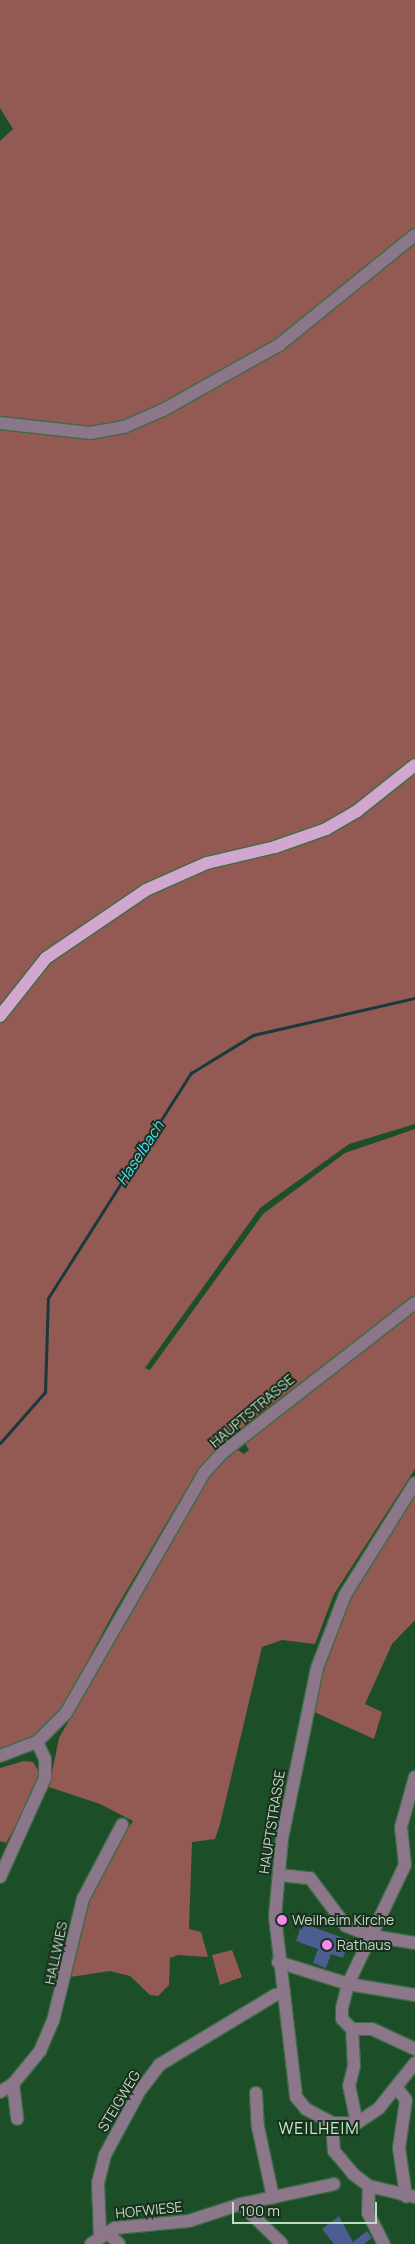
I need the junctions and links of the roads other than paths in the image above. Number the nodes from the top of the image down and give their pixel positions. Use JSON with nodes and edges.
{"nodes":[{"id":1,"x":415,"y":235,"type":"edge"},
{"id":2,"x":0,"y":423,"type":"edge"},
{"id":3,"x":415,"y":765,"type":"edge"},
{"id":4,"x":0,"y":1016,"type":"edge"},
{"id":5,"x":415,"y":1303,"type":"edge"},
{"id":6,"x":415,"y":1484,"type":"edge"},
{"id":7,"x":37,"y":1742,"type":"junction"},
{"id":8,"x":0,"y":1756,"type":"edge"},
{"id":9,"x":415,"y":1777,"type":"edge"},
{"id":10,"x":122,"y":1825,"type":"dead end"},
{"id":11,"x":410,"y":1866,"type":"edge"},
{"id":12,"x":279,"y":1875,"type":"junction"},
{"id":13,"x":0,"y":1877,"type":"edge"},
{"id":14,"x":372,"y":1936,"type":"junction"},
{"id":15,"x":415,"y":1943,"type":"edge"},
{"id":16,"x":278,"y":1962,"type":"junction"},
{"id":17,"x":348,"y":1984,"type":"junction"},
{"id":18,"x":284,"y":1993,"type":"junction"},
{"id":19,"x":415,"y":1994,"type":"edge"},
{"id":20,"x":352,"y":2029,"type":"junction"},
{"id":21,"x":415,"y":2049,"type":"edge"},
{"id":22,"x":415,"y":2063,"type":"edge"},
{"id":23,"x":13,"y":2084,"type":"junction"},
{"id":24,"x":396,"y":2087,"type":"junction"},
{"id":25,"x":0,"y":2092,"type":"edge"},
{"id":26,"x":256,"y":2093,"type":"dead end"},
{"id":27,"x":17,"y":2119,"type":"dead end"},
{"id":28,"x":332,"y":2123,"type":"junction"},
{"id":29,"x":357,"y":2123,"type":"junction"},
{"id":30,"x":410,"y":2168,"type":"edge"},
{"id":31,"x":334,"y":2184,"type":"dead end"},
{"id":32,"x":369,"y":2186,"type":"junction"},
{"id":33,"x":273,"y":2197,"type":"junction"},
{"id":34,"x":410,"y":2197,"type":"edge"},
{"id":35,"x":241,"y":2204,"type":"junction"},
{"id":36,"x":99,"y":2237,"type":"edge"},
{"id":37,"x":119,"y":2244,"type":"edge"},
{"id":38,"x":282,"y":2244,"type":"edge"},
{"id":39,"x":384,"y":2244,"type":"edge"}],
"edges":[{"from":1,"to":2,"type":"street"},
{"from":3,"to":4,"type":"main road"},
{"from":5,"to":7,"type":"street","name":"HAUPTSTRASSE"},
{"from":6,"to":12,"type":"street","name":"HAUPTSTRASSE"},
{"from":7,"to":8,"type":"street","name":"HAUPTSTRASSE"},
{"from":7,"to":13,"type":"street"},
{"from":9,"to":11,"type":"street"},
{"from":10,"to":23,"type":"street","name":"HALLWIES"},
{"from":11,"to":14,"type":"street"},
{"from":12,"to":14,"type":"street"},
{"from":12,"to":16,"type":"street","name":"HAUPTSTRASSE"},
{"from":14,"to":15,"type":"street"},
{"from":14,"to":17,"type":"street"},
{"from":16,"to":17,"type":"street"},
{"from":16,"to":18,"type":"street","name":"HAUPTSTRASSE"},
{"from":17,"to":19,"type":"street"},
{"from":17,"to":20,"type":"street"},
{"from":18,"to":28,"type":"street","name":"HAUPTSTRASSE"},
{"from":18,"to":36,"type":"street","name":"STEIGWEG"},
{"from":20,"to":21,"type":"street"},
{"from":20,"to":29,"type":"street"},
{"from":22,"to":24,"type":"street"},
{"from":23,"to":25,"type":"street","name":"HALLWIES"},
{"from":23,"to":27,"type":"street"},
{"from":24,"to":29,"type":"street"},
{"from":24,"to":30,"type":"street"},
{"from":26,"to":33,"type":"street"},
{"from":28,"to":29,"type":"street","name":"HAUPTSTRASSE"},
{"from":28,"to":32,"type":"street"},
{"from":30,"to":34,"type":"street"},
{"from":31,"to":33,"type":"street","name":"HOFWIESE"},
{"from":32,"to":34,"type":"street"},
{"from":32,"to":39,"type":"street"},
{"from":33,"to":35,"type":"street","name":"HOFWIESE"},
{"from":35,"to":36,"type":"street","name":"HOFWIESE"},
{"from":35,"to":38,"type":"street"},
{"from":36,"to":37,"type":"street"}]}
